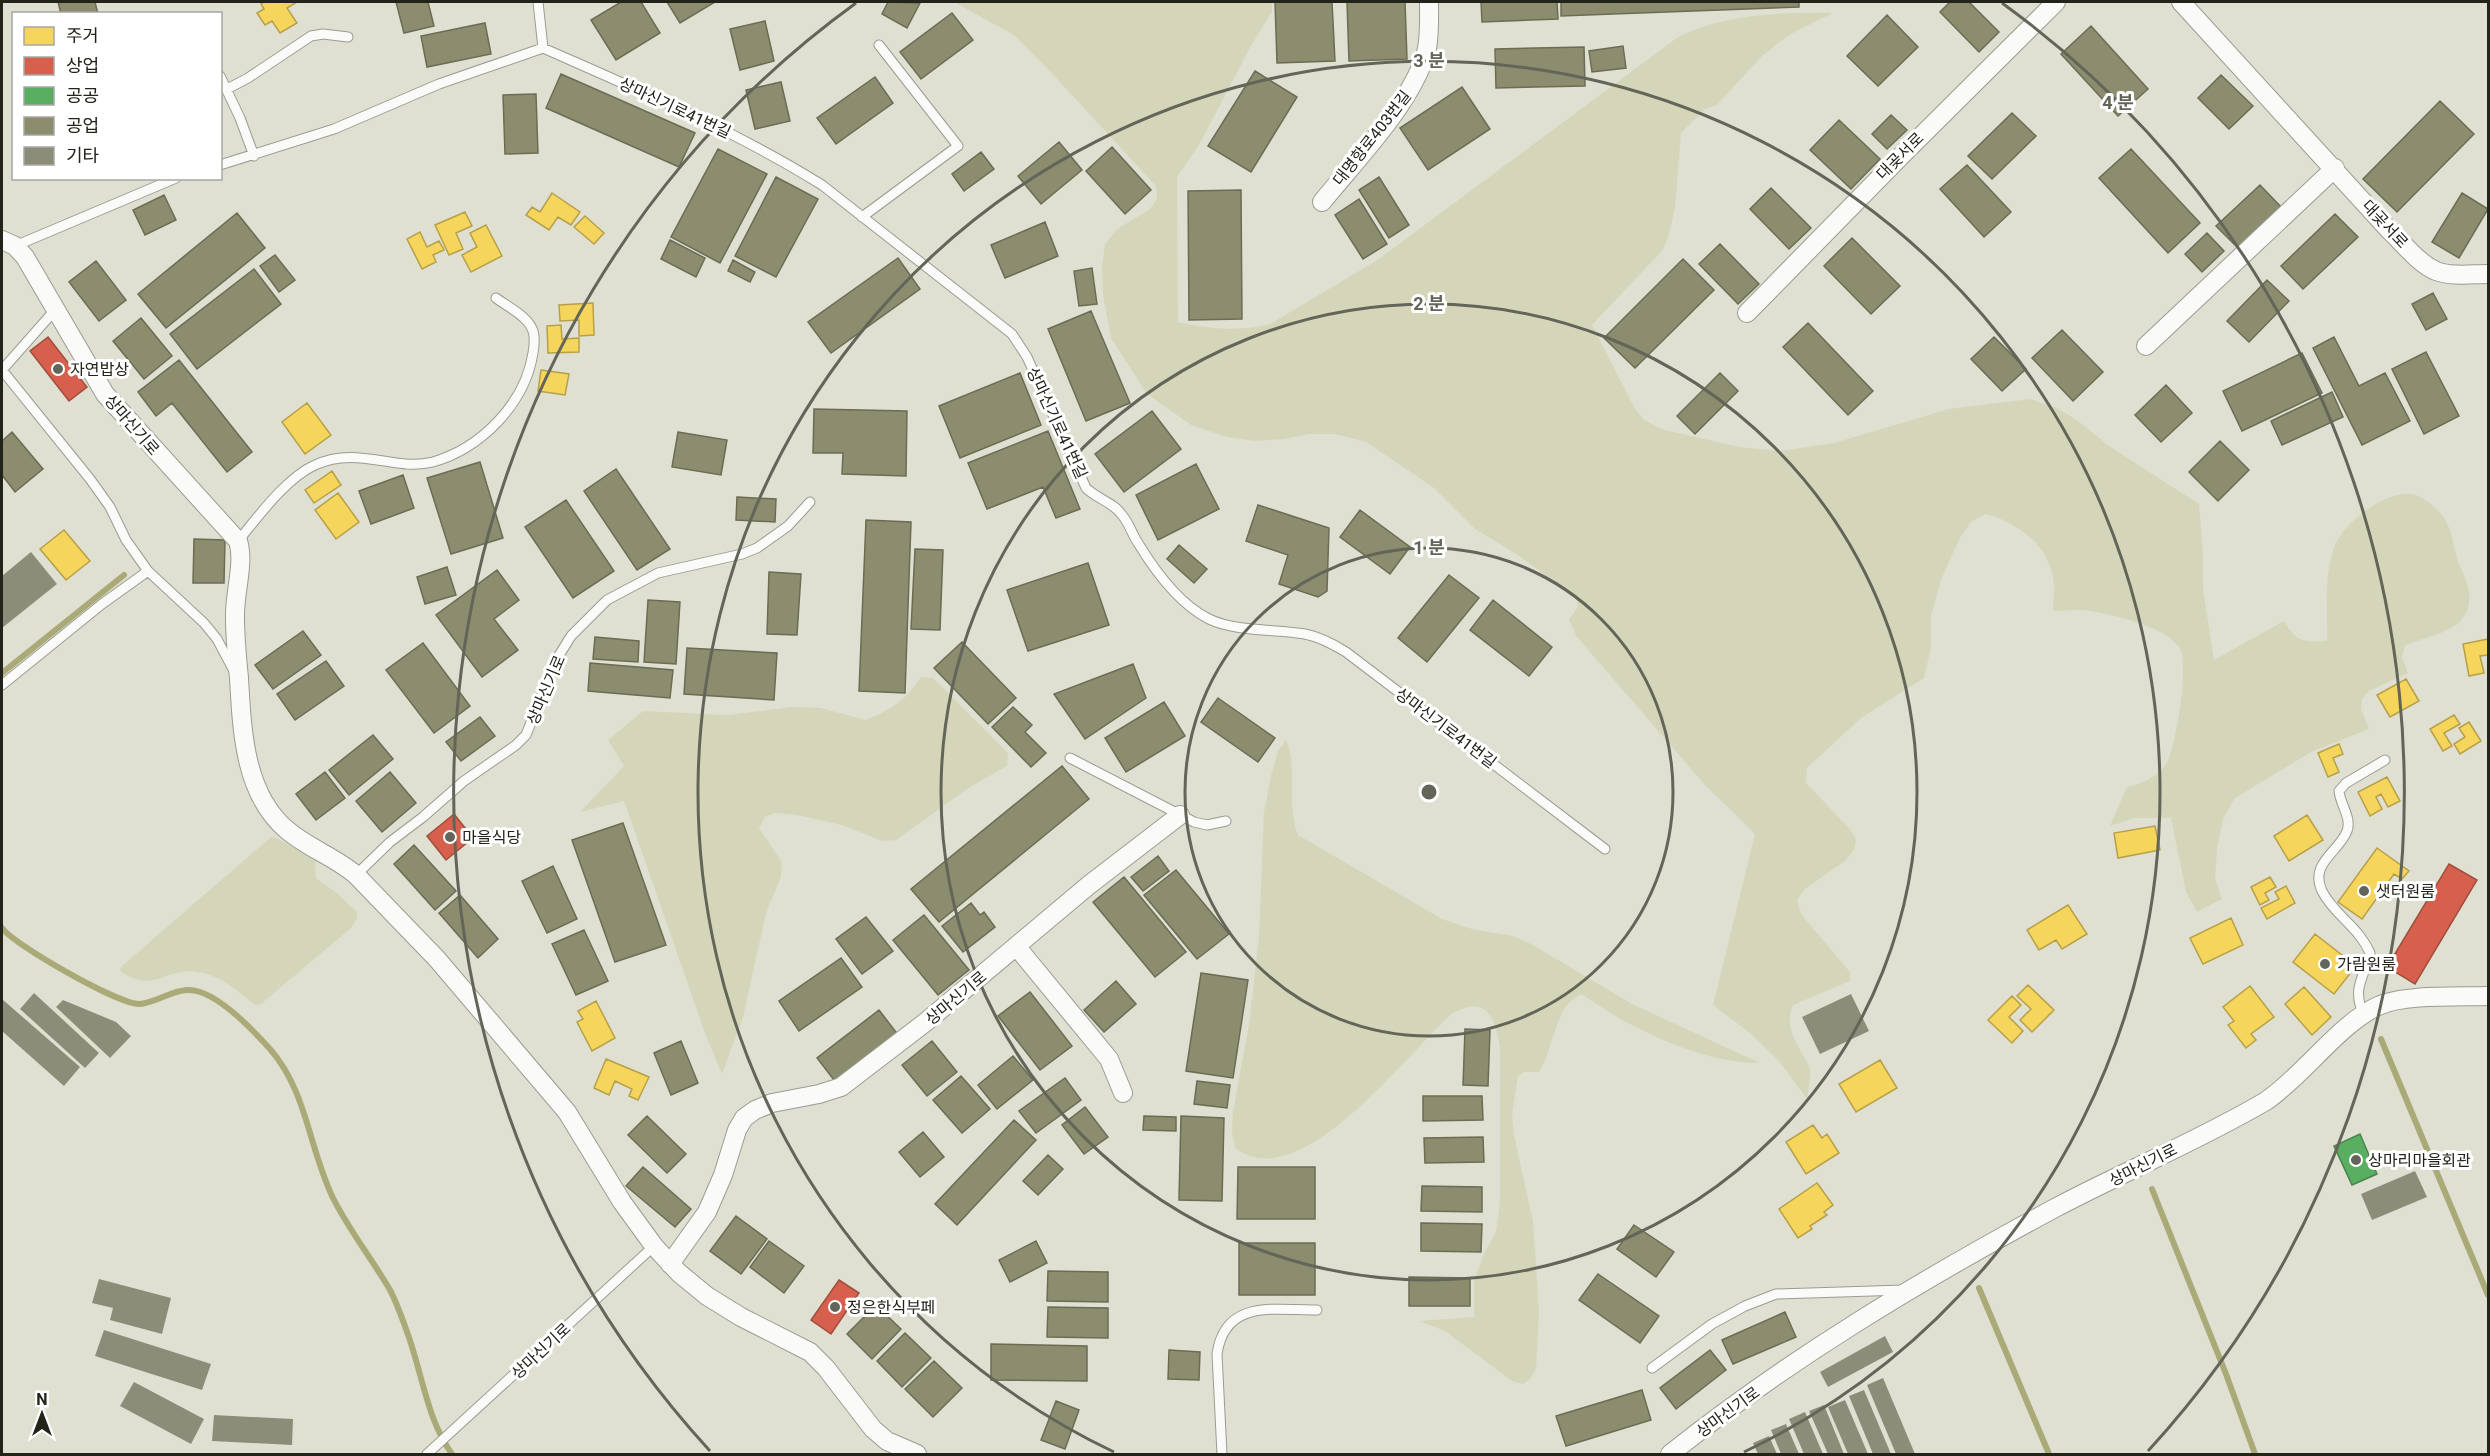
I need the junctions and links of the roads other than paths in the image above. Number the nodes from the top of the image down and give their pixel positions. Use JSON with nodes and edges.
{"nodes":[{"id":1,"x":537,"y":2,"type":"edge"},
{"id":2,"x":1429,"y":2,"type":"edge"},
{"id":3,"x":2056,"y":2,"type":"edge"},
{"id":4,"x":2181,"y":2,"type":"edge"},
{"id":5,"x":348,"y":38,"type":"dead end"},
{"id":6,"x":879,"y":45,"type":"dead end"},
{"id":7,"x":543,"y":48,"type":"junction"},
{"id":8,"x":222,"y":80,"type":"edge"},
{"id":9,"x":227,"y":89,"type":"junction"},
{"id":10,"x":254,"y":156,"type":"junction"},
{"id":11,"x":222,"y":164,"type":"edge"},
{"id":12,"x":2335,"y":168,"type":"junction"},
{"id":13,"x":171,"y":180,"type":"edge"},
{"id":14,"x":1322,"y":201,"type":"dead end"},
{"id":15,"x":862,"y":217,"type":"junction"},
{"id":16,"x":8,"y":243,"type":"edge"},
{"id":17,"x":2488,"y":274,"type":"edge"},
{"id":18,"x":496,"y":298,"type":"dead end"},
{"id":19,"x":55,"y":310,"type":"junction"},
{"id":20,"x":1747,"y":313,"type":"dead end"},
{"id":21,"x":2146,"y":346,"type":"dead end"},
{"id":22,"x":810,"y":502,"type":"dead end"},
{"id":23,"x":238,"y":542,"type":"junction"},
{"id":24,"x":148,"y":571,"type":"junction"},
{"id":25,"x":239,"y":681,"type":"junction"},
{"id":26,"x":2,"y":685,"type":"edge"},
{"id":27,"x":1070,"y":758,"type":"dead end"},
{"id":28,"x":2385,"y":760,"type":"dead end"},
{"id":29,"x":1180,"y":815,"type":"junction"},
{"id":30,"x":1226,"y":820,"type":"dead end"},
{"id":31,"x":1605,"y":849,"type":"dead end"},
{"id":32,"x":356,"y":875,"type":"junction"},
{"id":33,"x":1016,"y":946,"type":"junction"},
{"id":34,"x":2488,"y":996,"type":"edge"},
{"id":35,"x":2363,"y":1014,"type":"junction"},
{"id":36,"x":1123,"y":1093,"type":"dead end"},
{"id":37,"x":654,"y":1246,"type":"junction"},
{"id":38,"x":670,"y":1264,"type":"junction"},
{"id":39,"x":1906,"y":1290,"type":"junction"},
{"id":40,"x":1317,"y":1310,"type":"dead end"},
{"id":41,"x":1652,"y":1368,"type":"dead end"},
{"id":42,"x":430,"y":1452,"type":"edge"},
{"id":43,"x":917,"y":1455,"type":"edge"},
{"id":44,"x":1222,"y":1455,"type":"edge"},
{"id":45,"x":1670,"y":1455,"type":"edge"}],
"edges":[{"from":1,"to":7,"type":"lane"},
{"from":2,"to":14,"type":"street","name":"대명항로403번길"},
{"from":3,"to":20,"type":"street","name":"대곶서로"},
{"from":4,"to":12,"type":"street","name":"대곶서로"},
{"from":5,"to":9,"type":"lane"},
{"from":6,"to":15,"type":"lane"},
{"from":7,"to":10,"type":"lane"},
{"from":7,"to":15,"type":"lane","name":"상마신기로41번길"},
{"from":8,"to":9,"type":"lane"},
{"from":9,"to":10,"type":"lane"},
{"from":10,"to":11,"type":"lane"},
{"from":12,"to":17,"type":"street","name":"대곶서로"},
{"from":12,"to":21,"type":"street"},
{"from":13,"to":16,"type":"lane"},
{"from":15,"to":31,"type":"lane","name":"상마신기로41번길"},
{"from":16,"to":19,"type":"street","name":"상마신기로"},
{"from":18,"to":23,"type":"lane"},
{"from":19,"to":23,"type":"street","name":"상마신기로"},
{"from":19,"to":24,"type":"lane"},
{"from":22,"to":32,"type":"lane","name":"상마신기로"},
{"from":23,"to":25,"type":"street"},
{"from":24,"to":25,"type":"lane"},
{"from":24,"to":26,"type":"lane"},
{"from":25,"to":32,"type":"street"},
{"from":27,"to":29,"type":"lane"},
{"from":28,"to":35,"type":"lane"},
{"from":29,"to":30,"type":"lane"},
{"from":29,"to":33,"type":"street","name":"상마신기로"},
{"from":32,"to":37,"type":"street"},
{"from":33,"to":36,"type":"street"},
{"from":33,"to":38,"type":"street","name":"상마신기로"},
{"from":34,"to":35,"type":"street","name":"상마신기로"},
{"from":35,"to":39,"type":"street","name":"상마신기로"},
{"from":37,"to":38,"type":"street"},
{"from":37,"to":42,"type":"lane","name":"상마신기로"},
{"from":38,"to":43,"type":"street"},
{"from":39,"to":41,"type":"lane","name":"상마신기로"},
{"from":39,"to":45,"type":"street","name":"상마신기로"},
{"from":40,"to":44,"type":"lane"}]}
